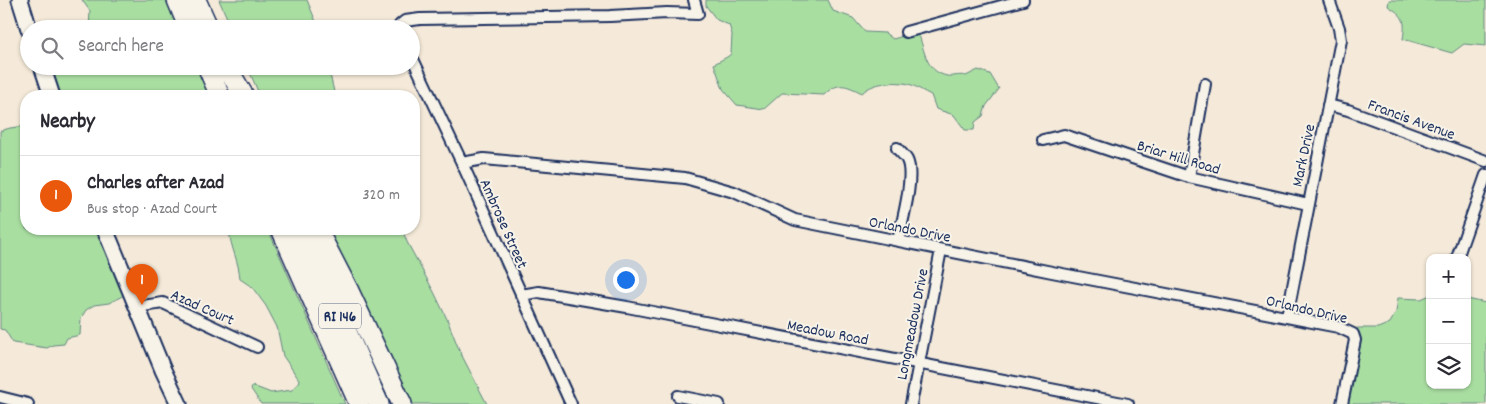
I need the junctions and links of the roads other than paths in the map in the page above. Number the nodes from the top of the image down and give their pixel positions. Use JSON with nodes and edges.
{"nodes":[{"id":1,"x":20,"y":0,"type":"edge"},
{"id":2,"x":177,"y":0,"type":"edge"},
{"id":3,"x":196,"y":0,"type":"edge"},
{"id":4,"x":694,"y":0,"type":"edge"},
{"id":5,"x":1023,"y":0,"type":"edge"},
{"id":6,"x":1329,"y":0,"type":"edge"},
{"id":7,"x":26,"y":20,"type":"edge"},
{"id":8,"x":186,"y":20,"type":"edge"},
{"id":9,"x":205,"y":20,"type":"edge"},
{"id":10,"x":412,"y":20,"type":"edge"},
{"id":11,"x":906,"y":32,"type":"dead end"},
{"id":12,"x":420,"y":74,"type":"edge"},
{"id":13,"x":45,"y":75,"type":"edge"},
{"id":14,"x":210,"y":75,"type":"edge"},
{"id":15,"x":230,"y":75,"type":"edge"},
{"id":16,"x":231,"y":75,"type":"edge"},
{"id":17,"x":1205,"y":84,"type":"dead end"},
{"id":18,"x":50,"y":90,"type":"edge"},
{"id":19,"x":217,"y":90,"type":"edge"},
{"id":20,"x":236,"y":90,"type":"edge"},
{"id":21,"x":240,"y":90,"type":"edge"},
{"id":22,"x":1328,"y":105,"type":"junction"},
{"id":23,"x":1043,"y":140,"type":"dead end"},
{"id":24,"x":897,"y":148,"type":"dead end"},
{"id":25,"x":1486,"y":161,"type":"edge"},
{"id":26,"x":462,"y":163,"type":"junction"},
{"id":27,"x":1486,"y":175,"type":"edge"},
{"id":28,"x":1189,"y":177,"type":"junction"},
{"id":29,"x":1308,"y":204,"type":"junction"},
{"id":30,"x":108,"y":235,"type":"edge"},
{"id":31,"x":284,"y":235,"type":"edge"},
{"id":32,"x":303,"y":235,"type":"edge"},
{"id":33,"x":320,"y":235,"type":"edge"},
{"id":34,"x":898,"y":241,"type":"junction"},
{"id":35,"x":941,"y":250,"type":"junction"},
{"id":36,"x":1458,"y":254,"type":"edge"},
{"id":37,"x":521,"y":295,"type":"junction"},
{"id":38,"x":136,"y":308,"type":"junction"},
{"id":39,"x":1287,"y":318,"type":"junction"},
{"id":40,"x":257,"y":347,"type":"dead end"},
{"id":41,"x":918,"y":363,"type":"junction"},
{"id":42,"x":678,"y":396,"type":"dead end"},
{"id":43,"x":0,"y":397,"type":"edge"},
{"id":44,"x":28,"y":404,"type":"edge"},
{"id":45,"x":179,"y":404,"type":"edge"},
{"id":46,"x":359,"y":404,"type":"edge"},
{"id":47,"x":379,"y":404,"type":"edge"},
{"id":48,"x":402,"y":404,"type":"edge"},
{"id":49,"x":571,"y":404,"type":"edge"},
{"id":50,"x":720,"y":404,"type":"edge"},
{"id":51,"x":911,"y":404,"type":"edge"},
{"id":52,"x":1128,"y":404,"type":"edge"},
{"id":53,"x":1342,"y":404,"type":"edge"}],
"edges":[{"from":1,"to":7,"type":"main road"},
{"from":2,"to":8,"type":"highway"},
{"from":3,"to":9,"type":"highway"},
{"from":4,"to":10,"type":"street"},
{"from":5,"to":11,"type":"street"},
{"from":6,"to":22,"type":"street","name":"Mark Drive"},
{"from":12,"to":26,"type":"street","name":"Ambrose Street"},
{"from":13,"to":18,"type":"main road"},
{"from":14,"to":19,"type":"highway"},
{"from":15,"to":20,"type":"highway"},
{"from":16,"to":21,"type":"highway"},
{"from":17,"to":28,"type":"street"},
{"from":22,"to":25,"type":"street","name":"Francis Avenue"},
{"from":22,"to":29,"type":"street","name":"Mark Drive"},
{"from":23,"to":28,"type":"street","name":"Briar Hill Road"},
{"from":24,"to":34,"type":"street"},
{"from":26,"to":34,"type":"street","name":"Orlando Drive"},
{"from":26,"to":37,"type":"street","name":"Ambrose Street"},
{"from":27,"to":36,"type":"street"},
{"from":28,"to":29,"type":"street","name":"Briar Hill Road"},
{"from":29,"to":39,"type":"street","name":"Mark Drive"},
{"from":30,"to":38,"type":"main road"},
{"from":31,"to":46,"type":"highway","number":"RI 146"},
{"from":32,"to":47,"type":"highway","number":"RI 146"},
{"from":33,"to":48,"type":"highway"},
{"from":34,"to":35,"type":"street","name":"Orlando Drive"},
{"from":35,"to":39,"type":"street","name":"Orlando Drive"},
{"from":35,"to":41,"type":"street","name":"Longmeadow Drive"},
{"from":37,"to":41,"type":"street","name":"Meadow Road"},
{"from":37,"to":49,"type":"street","name":"Ambrose Street"},
{"from":38,"to":40,"type":"street","name":"Azad Court"},
{"from":38,"to":45,"type":"main road"},
{"from":39,"to":53,"type":"street","name":"Orlando Drive"},
{"from":41,"to":51,"type":"street","name":"Longmeadow Drive"},
{"from":41,"to":52,"type":"street","name":"Meadow Road"},
{"from":42,"to":50,"type":"street"},
{"from":43,"to":44,"type":"street"}]}
